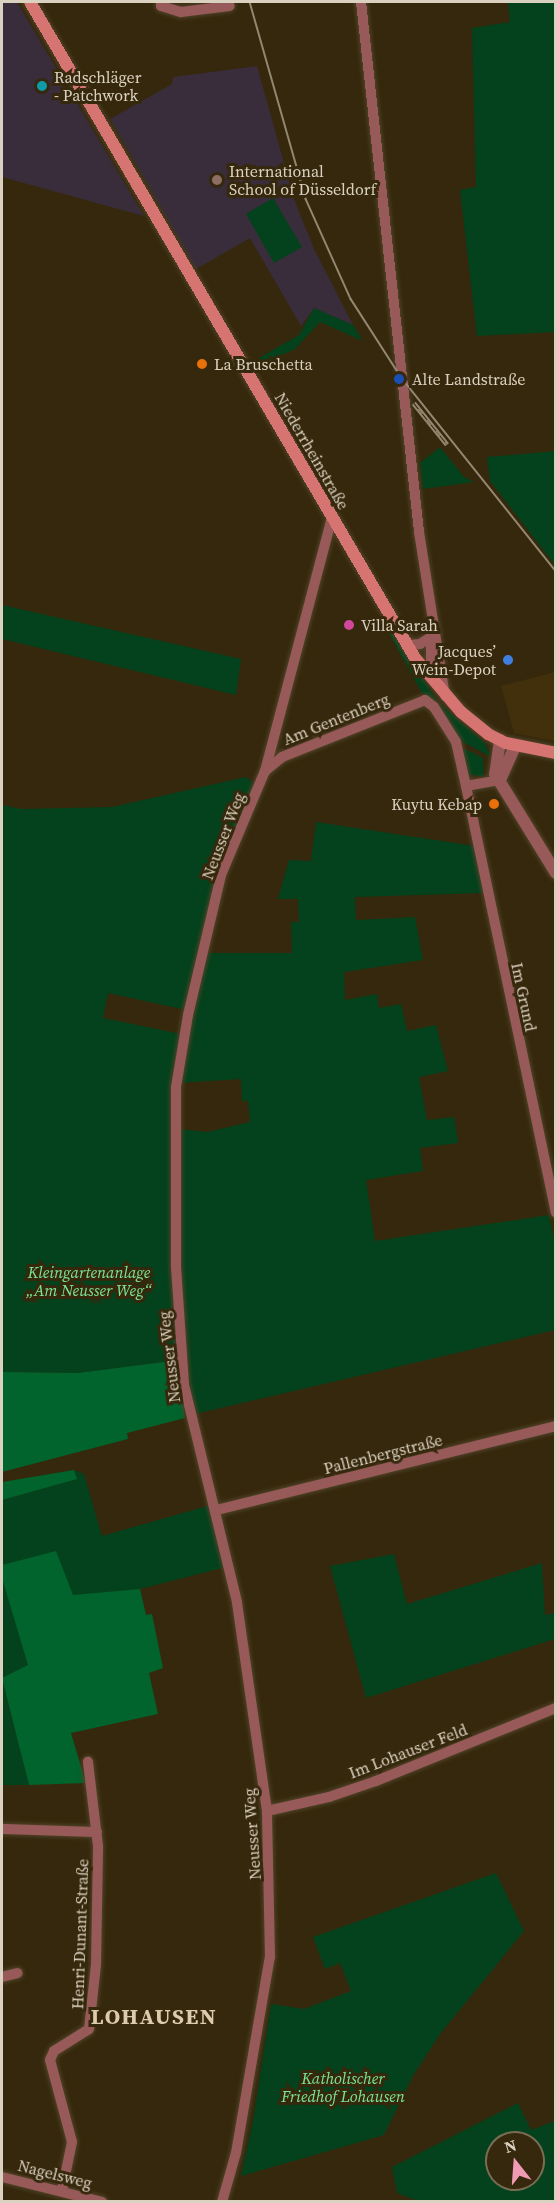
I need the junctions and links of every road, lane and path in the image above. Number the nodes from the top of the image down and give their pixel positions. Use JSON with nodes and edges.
{"nodes":[{"id":1,"x":30,"y":2,"type":"edge"},
{"id":2,"x":161,"y":2,"type":"edge"},
{"id":3,"x":361,"y":2,"type":"edge"},
{"id":4,"x":230,"y":6,"type":"dead end"},
{"id":5,"x":332,"y":518,"type":"junction"},
{"id":6,"x":434,"y":623,"type":"junction"},
{"id":7,"x":431,"y":637,"type":"junction"},
{"id":8,"x":408,"y":645,"type":"junction"},
{"id":9,"x":431,"y":677,"type":"junction"},
{"id":10,"x":446,"y":696,"type":"junction"},
{"id":11,"x":500,"y":740,"type":"junction"},
{"id":12,"x":515,"y":746,"type":"junction"},
{"id":13,"x":555,"y":753,"type":"edge"},
{"id":14,"x":265,"y":771,"type":"junction"},
{"id":15,"x":500,"y":780,"type":"junction"},
{"id":16,"x":466,"y":786,"type":"junction"},
{"id":17,"x":555,"y":873,"type":"edge"},
{"id":18,"x":555,"y":1213,"type":"edge"},
{"id":19,"x":555,"y":1426,"type":"edge"},
{"id":20,"x":217,"y":1510,"type":"junction"},
{"id":21,"x":555,"y":1708,"type":"edge"},
{"id":22,"x":88,"y":1762,"type":"dead end"},
{"id":23,"x":267,"y":1811,"type":"junction"},
{"id":24,"x":2,"y":1829,"type":"edge"},
{"id":25,"x":97,"y":1832,"type":"junction"},
{"id":26,"x":18,"y":1973,"type":"dead end"},
{"id":27,"x":2,"y":1977,"type":"edge"},
{"id":28,"x":2,"y":2177,"type":"edge"},
{"id":29,"x":62,"y":2190,"type":"junction"},
{"id":30,"x":102,"y":2202,"type":"edge"},
{"id":31,"x":222,"y":2202,"type":"edge"}],
"edges":[{"from":1,"to":5,"type":"main road","name":"Niederrheinstraße"},
{"from":2,"to":4,"type":"street"},
{"from":3,"to":6,"type":"street"},
{"from":5,"to":8,"type":"main road","name":"Niederrheinstraße"},
{"from":5,"to":14,"type":"street","name":"Neusser Weg"},
{"from":6,"to":7,"type":"street"},
{"from":6,"to":10,"type":"street"},
{"from":7,"to":8,"type":"street"},
{"from":7,"to":9,"type":"street"},
{"from":8,"to":9,"type":"main road","name":"Niederrheinstraße"},
{"from":9,"to":10,"type":"main road","name":"Niederrheinstraße"},
{"from":10,"to":11,"type":"main road","name":"Niederrheinstraße"},
{"from":11,"to":12,"type":"main road","name":"Niederrheinstraße"},
{"from":11,"to":15,"type":"street"},
{"from":12,"to":13,"type":"main road","name":"Niederrheinstraße"},
{"from":12,"to":15,"type":"street"},
{"from":14,"to":16,"type":"street","name":"Am Gentenberg"},
{"from":14,"to":20,"type":"street","name":"Neusser Weg"},
{"from":15,"to":16,"type":"street"},
{"from":15,"to":17,"type":"street"},
{"from":16,"to":18,"type":"street","name":"Im Grund"},
{"from":19,"to":20,"type":"street","name":"Pallenbergstraße"},
{"from":20,"to":23,"type":"street","name":"Neusser Weg"},
{"from":21,"to":23,"type":"street","name":"Im Lohauser Feld"},
{"from":22,"to":25,"type":"street","name":"Henri-Dunant-Straße"},
{"from":23,"to":31,"type":"street","name":"Neusser Weg"},
{"from":24,"to":25,"type":"street"},
{"from":25,"to":29,"type":"street","name":"Henri-Dunant-Straße"},
{"from":26,"to":27,"type":"street"},
{"from":28,"to":29,"type":"street","name":"Nagelsweg"},
{"from":29,"to":30,"type":"street","name":"Nagelsweg"}]}
